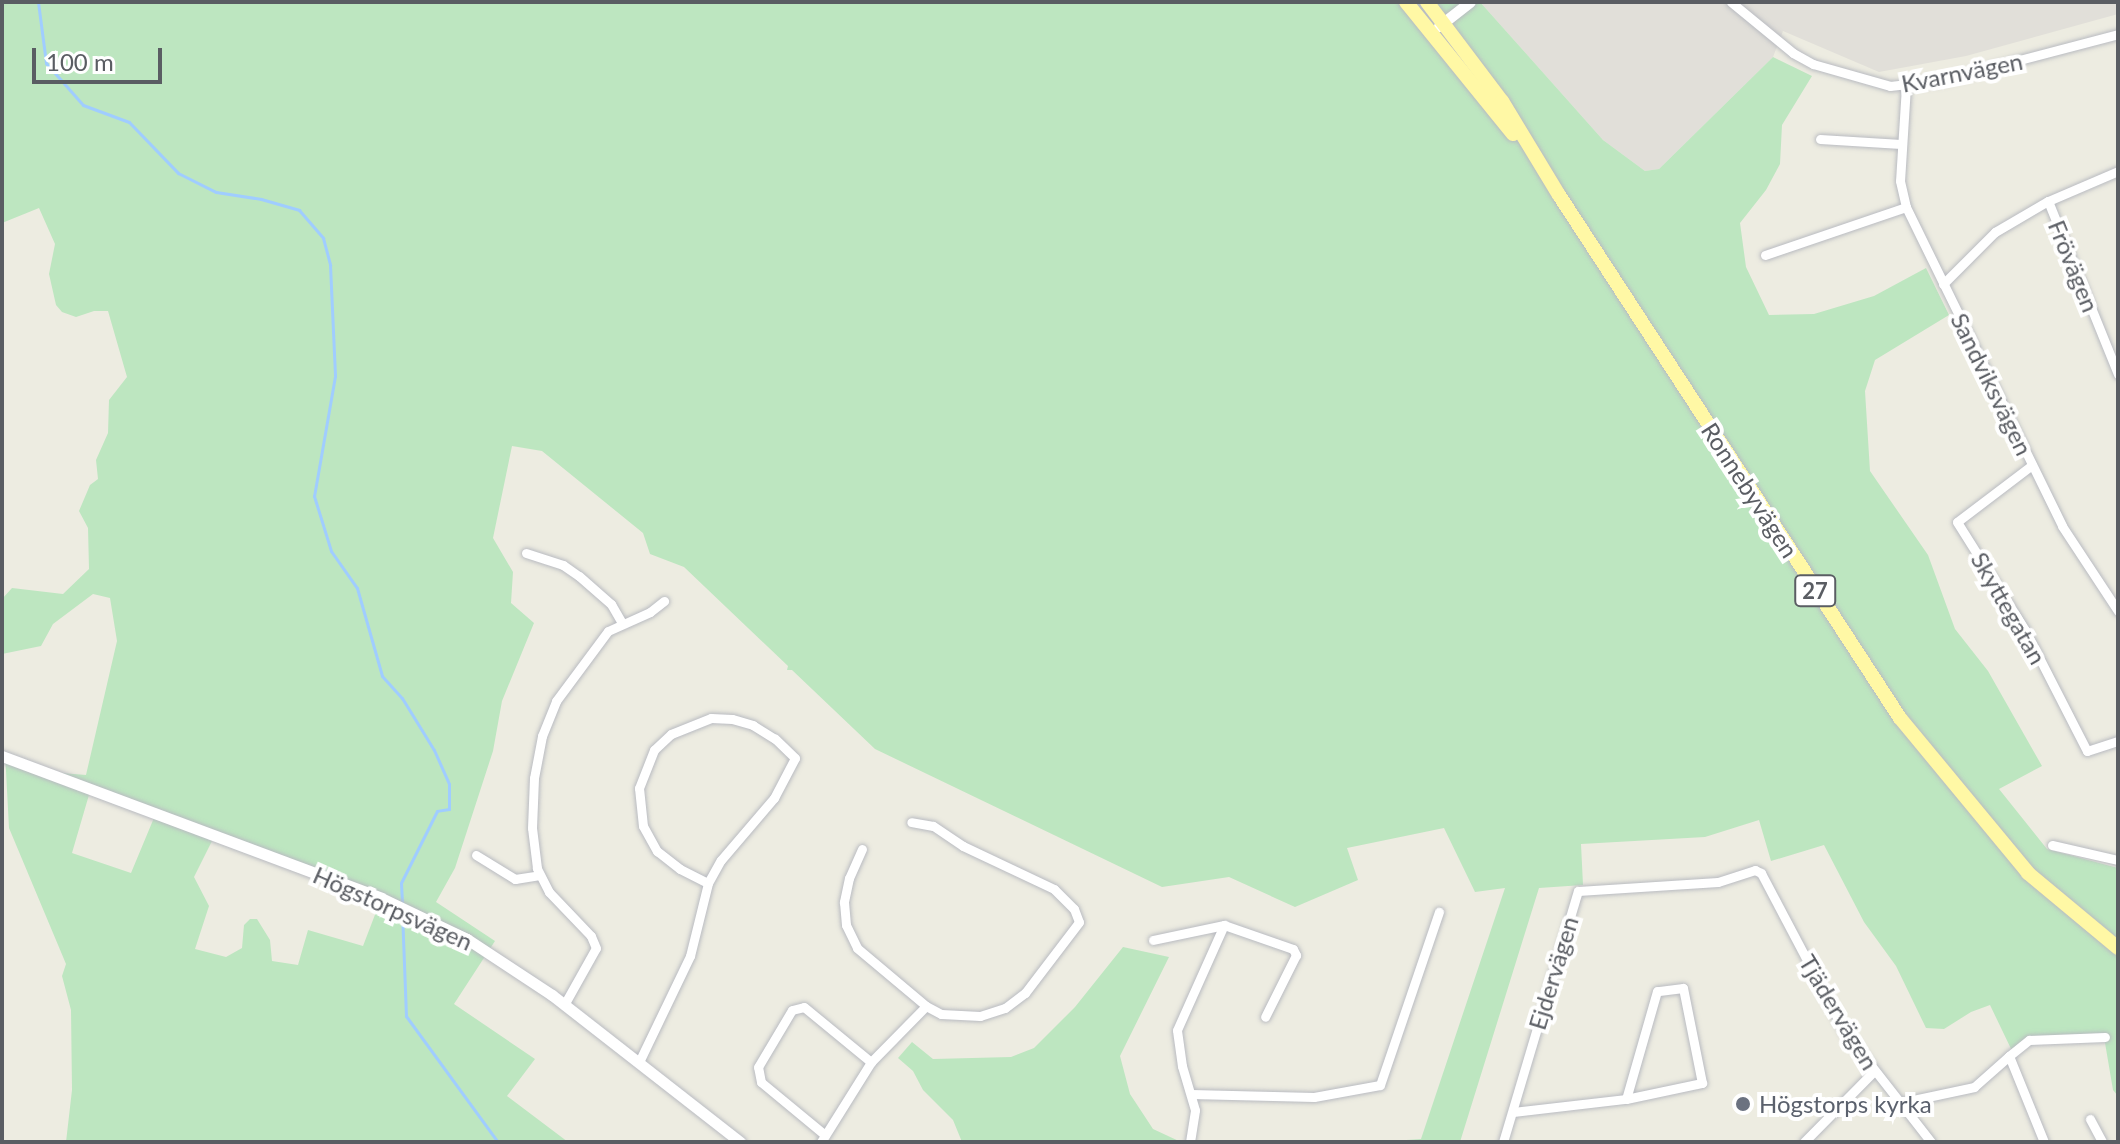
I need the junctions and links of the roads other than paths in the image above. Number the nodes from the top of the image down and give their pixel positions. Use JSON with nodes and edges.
{"nodes":[{"id":1,"x":1406,"y":2,"type":"edge"},
{"id":2,"x":1427,"y":2,"type":"edge"},
{"id":3,"x":1470,"y":2,"type":"edge"},
{"id":4,"x":1731,"y":2,"type":"edge"},
{"id":5,"x":1445,"y":22,"type":"junction"},
{"id":6,"x":1432,"y":31,"type":"junction"},
{"id":7,"x":2118,"y":34,"type":"edge"},
{"id":8,"x":1906,"y":86,"type":"junction"},
{"id":9,"x":1820,"y":139,"type":"dead end"},
{"id":10,"x":1901,"y":144,"type":"junction"},
{"id":11,"x":2118,"y":171,"type":"edge"},
{"id":12,"x":1559,"y":195,"type":"junction"},
{"id":13,"x":2048,"y":201,"type":"junction"},
{"id":14,"x":1906,"y":207,"type":"junction"},
{"id":15,"x":1765,"y":255,"type":"dead end"},
{"id":16,"x":1943,"y":284,"type":"junction"},
{"id":17,"x":2118,"y":374,"type":"edge"},
{"id":18,"x":2032,"y":465,"type":"junction"},
{"id":19,"x":526,"y":553,"type":"dead end"},
{"id":20,"x":664,"y":601,"type":"dead end"},
{"id":21,"x":2118,"y":611,"type":"edge"},
{"id":22,"x":622,"y":623,"type":"junction"},
{"id":23,"x":2118,"y":741,"type":"edge"},
{"id":24,"x":2,"y":756,"type":"edge"},
{"id":25,"x":911,"y":822,"type":"dead end"},
{"id":26,"x":2052,"y":845,"type":"dead end"},
{"id":27,"x":862,"y":849,"type":"dead end"},
{"id":28,"x":476,"y":855,"type":"dead end"},
{"id":29,"x":2118,"y":860,"type":"edge"},
{"id":30,"x":1761,"y":873,"type":"joint"},
{"id":31,"x":540,"y":875,"type":"junction"},
{"id":32,"x":708,"y":883,"type":"junction"},
{"id":33,"x":1439,"y":912,"type":"dead end"},
{"id":34,"x":1224,"y":925,"type":"junction"},
{"id":35,"x":1153,"y":940,"type":"dead end"},
{"id":36,"x":2118,"y":948,"type":"edge"},
{"id":37,"x":564,"y":1005,"type":"junction"},
{"id":38,"x":926,"y":1006,"type":"junction"},
{"id":39,"x":1265,"y":1017,"type":"dead end"},
{"id":40,"x":2105,"y":1037,"type":"dead end"},
{"id":41,"x":2012,"y":1055,"type":"junction"},
{"id":42,"x":639,"y":1062,"type":"junction"},
{"id":43,"x":871,"y":1062,"type":"junction"},
{"id":44,"x":1873,"y":1072,"type":"junction"},
{"id":45,"x":1191,"y":1094,"type":"junction"},
{"id":46,"x":1626,"y":1099,"type":"junction"},
{"id":47,"x":1899,"y":1103,"type":"junction"},
{"id":48,"x":1513,"y":1112,"type":"junction"},
{"id":49,"x":2090,"y":1119,"type":"dead end"},
{"id":50,"x":823,"y":1138,"type":"edge"},
{"id":51,"x":740,"y":1142,"type":"edge"},
{"id":52,"x":1190,"y":1142,"type":"edge"},
{"id":53,"x":1503,"y":1142,"type":"edge"},
{"id":54,"x":1804,"y":1142,"type":"edge"},
{"id":55,"x":1931,"y":1142,"type":"edge"},
{"id":56,"x":2044,"y":1142,"type":"edge"},
{"id":57,"x":2102,"y":1142,"type":"edge"}],
"edges":[{"from":1,"to":6,"type":"main road","name":"Ronnebyvägen","number":"27"},
{"from":2,"to":5,"type":"main road","name":"Ronnebyvägen","number":"27"},
{"from":3,"to":5,"type":"street"},
{"from":4,"to":8,"type":"street","name":"Kvarnvägen"},
{"from":5,"to":6,"type":"street"},
{"from":5,"to":12,"type":"main road","name":"Ronnebyvägen","number":"27"},
{"from":6,"to":12,"type":"main road","name":"Ronnebyvägen","number":"27"},
{"from":7,"to":8,"type":"street","name":"Kvarnvägen"},
{"from":8,"to":10,"type":"street","name":"Sandviksvägen"},
{"from":9,"to":10,"type":"street"},
{"from":10,"to":14,"type":"street","name":"Sandviksvägen"},
{"from":11,"to":13,"type":"street"},
{"from":12,"to":36,"type":"main road","name":"Ronnebyvägen","number":"27"},
{"from":13,"to":16,"type":"street"},
{"from":13,"to":17,"type":"street","name":"Frövägen"},
{"from":14,"to":15,"type":"street"},
{"from":14,"to":16,"type":"street","name":"Sandviksvägen"},
{"from":16,"to":18,"type":"street","name":"Sandviksvägen"},
{"from":18,"to":21,"type":"street","name":"Sandviksvägen"},
{"from":18,"to":23,"type":"street","name":"Skyttegatan"},
{"from":19,"to":22,"type":"street"},
{"from":20,"to":22,"type":"street"},
{"from":22,"to":31,"type":"street"},
{"from":24,"to":37,"type":"street","name":"Högstorpsvägen"},
{"from":25,"to":38,"type":"street"},
{"from":26,"to":29,"type":"street"},
{"from":27,"to":38,"type":"street"},
{"from":28,"to":31,"type":"street"},
{"from":30,"to":44,"type":"street","name":"Tjädervägen"},
{"from":30,"to":48,"type":"street","name":"Ejdervägen"},
{"from":31,"to":37,"type":"street"},
{"from":32,"to":32,"type":"street"},
{"from":32,"to":42,"type":"street"},
{"from":33,"to":45,"type":"street"},
{"from":34,"to":35,"type":"street"},
{"from":34,"to":39,"type":"street"},
{"from":34,"to":45,"type":"street"},
{"from":37,"to":42,"type":"street","name":"Högstorpsvägen"},
{"from":38,"to":43,"type":"street"},
{"from":40,"to":41,"type":"street"},
{"from":41,"to":47,"type":"street"},
{"from":41,"to":56,"type":"street"},
{"from":42,"to":51,"type":"street","name":"Högstorpsvägen"},
{"from":43,"to":50,"type":"street"},
{"from":43,"to":50,"type":"street"},
{"from":44,"to":47,"type":"street","name":"Tjädervägen"},
{"from":44,"to":54,"type":"street"},
{"from":45,"to":52,"type":"street"},
{"from":46,"to":46,"type":"street"},
{"from":46,"to":48,"type":"street"},
{"from":47,"to":55,"type":"street","name":"Tjädervägen"},
{"from":48,"to":53,"type":"street","name":"Ejdervägen"},
{"from":49,"to":57,"type":"street"}]}
